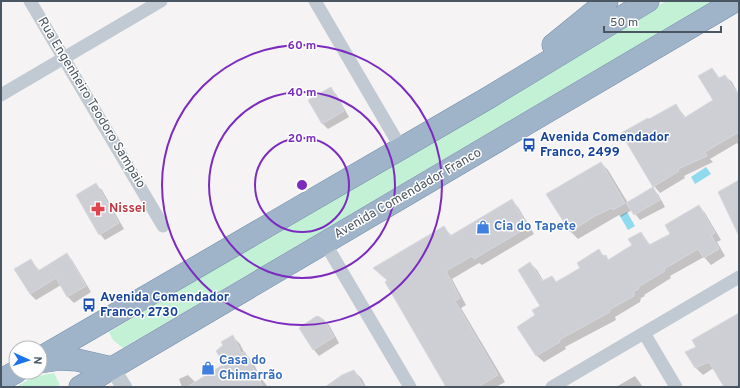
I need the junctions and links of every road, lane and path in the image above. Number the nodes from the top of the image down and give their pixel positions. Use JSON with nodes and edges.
{"nodes":[{"id":1,"x":30,"y":1,"type":"edge"},
{"id":2,"x":161,"y":1,"type":"edge"},
{"id":3,"x":315,"y":1,"type":"edge"},
{"id":4,"x":607,"y":1,"type":"edge"},
{"id":5,"x":648,"y":1,"type":"edge"},
{"id":6,"x":735,"y":1,"type":"edge"},
{"id":7,"x":739,"y":11,"type":"edge"},
{"id":8,"x":670,"y":40,"type":"junction"},
{"id":9,"x":64,"y":58,"type":"junction"},
{"id":10,"x":1,"y":95,"type":"edge"},
{"id":11,"x":488,"y":98,"type":"junction"},
{"id":12,"x":401,"y":148,"type":"junction"},
{"id":13,"x":163,"y":226,"type":"dead end"},
{"id":14,"x":325,"y":243,"type":"junction"},
{"id":15,"x":739,"y":278,"type":"edge"},
{"id":16,"x":644,"y":333,"type":"junction"},
{"id":17,"x":48,"y":353,"type":"edge"},
{"id":18,"x":48,"y":361,"type":"edge"},
{"id":19,"x":112,"y":368,"type":"junction"},
{"id":20,"x":80,"y":387,"type":"edge"},
{"id":21,"x":124,"y":387,"type":"edge"},
{"id":22,"x":410,"y":387,"type":"edge"},
{"id":23,"x":552,"y":387,"type":"edge"},
{"id":24,"x":676,"y":387,"type":"edge"}],
"edges":[{"from":1,"to":9,"type":"street","name":"Rua Engenheiro Teodoro Sampaio"},
{"from":2,"to":9,"type":"street"},
{"from":3,"to":12,"type":"street"},
{"from":4,"to":11,"type":"highway"},
{"from":5,"to":11,"type":"highway"},
{"from":6,"to":8,"type":"highway","name":"Avenida Comendador Franco"},
{"from":7,"to":8,"type":"highway"},
{"from":8,"to":14,"type":"highway","name":"Avenida Comendador Franco"},
{"from":9,"to":10,"type":"street"},
{"from":9,"to":13,"type":"street","name":"Rua Engenheiro Teodoro Sampaio"},
{"from":11,"to":12,"type":"highway"},
{"from":12,"to":17,"type":"highway"},
{"from":14,"to":19,"type":"highway","name":"Avenida Comendador Franco"},
{"from":14,"to":22,"type":"street"},
{"from":15,"to":16,"type":"street"},
{"from":16,"to":23,"type":"street"},
{"from":16,"to":24,"type":"street"},
{"from":18,"to":19,"type":"highway"},
{"from":19,"to":20,"type":"highway","name":"Avenida Comendador Franco"},
{"from":19,"to":21,"type":"street"}]}
